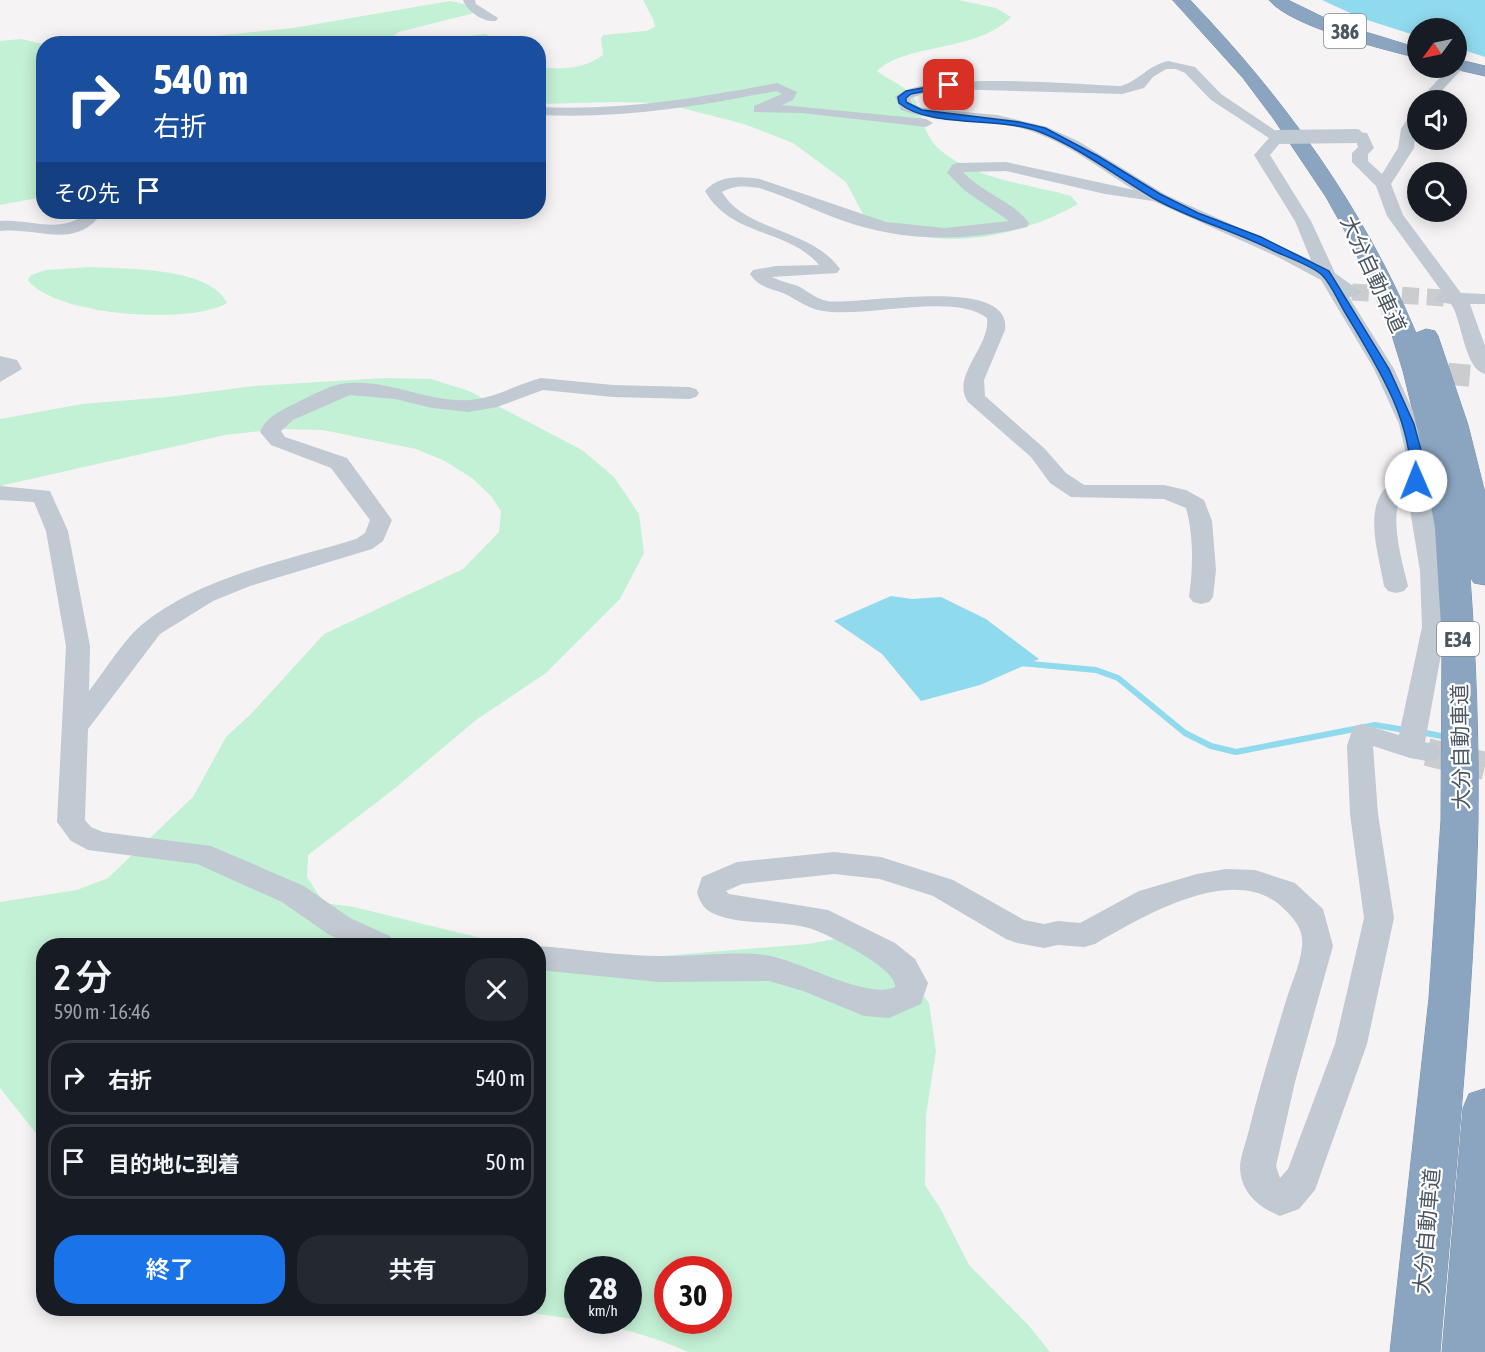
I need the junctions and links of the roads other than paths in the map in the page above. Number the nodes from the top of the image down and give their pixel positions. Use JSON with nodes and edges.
{"nodes":[{"id":1,"x":469,"y":0,"type":"edge"},
{"id":2,"x":1181,"y":0,"type":"edge"},
{"id":3,"x":1197,"y":0,"type":"edge"},
{"id":4,"x":1277,"y":0,"type":"edge"},
{"id":5,"x":492,"y":18,"type":"dead end"},
{"id":6,"x":1407,"y":50,"type":"edge"},
{"id":7,"x":1467,"y":68,"type":"edge"},
{"id":8,"x":1485,"y":71,"type":"edge"},
{"id":9,"x":1446,"y":78,"type":"edge"},
{"id":10,"x":1435,"y":90,"type":"edge"},
{"id":11,"x":546,"y":111,"type":"edge"},
{"id":12,"x":1278,"y":137,"type":"junction"},
{"id":13,"x":1407,"y":138,"type":"edge"},
{"id":14,"x":1060,"y":139,"type":"junction"},
{"id":15,"x":1383,"y":184,"type":"junction"},
{"id":16,"x":1157,"y":196,"type":"junction"},
{"id":17,"x":88,"y":219,"type":"edge"},
{"id":18,"x":0,"y":226,"type":"edge"},
{"id":19,"x":1326,"y":273,"type":"junction"},
{"id":20,"x":1352,"y":292,"type":"tunnel mouth"},
{"id":21,"x":1450,"y":298,"type":"junction"},
{"id":22,"x":1485,"y":299,"type":"edge"},
{"id":23,"x":0,"y":362,"type":"edge"},
{"id":24,"x":1481,"y":373,"type":"edge"},
{"id":25,"x":0,"y":376,"type":"edge"},
{"id":26,"x":689,"y":393,"type":"dead end"},
{"id":27,"x":1416,"y":481,"type":"junction"},
{"id":28,"x":0,"y":493,"type":"edge"},
{"id":29,"x":1485,"y":576,"type":"edge"},
{"id":30,"x":1396,"y":586,"type":"dead end"},
{"id":31,"x":1201,"y":597,"type":"dead end"},
{"id":32,"x":75,"y":727,"type":"junction"},
{"id":33,"x":364,"y":938,"type":"edge"},
{"id":34,"x":546,"y":959,"type":"edge"},
{"id":35,"x":1452,"y":962,"type":"junction"},
{"id":36,"x":1485,"y":1108,"type":"edge"},
{"id":37,"x":1393,"y":1352,"type":"edge"},
{"id":38,"x":1415,"y":1352,"type":"edge"},
{"id":39,"x":1467,"y":1352,"type":"edge"}],
"edges":[{"from":1,"to":5,"type":"street"},
{"from":2,"to":35,"type":"highway","name":"大分自動車道","number":"E34"},
{"from":3,"to":29,"type":"highway","name":"大分自動車道"},
{"from":4,"to":6,"type":"highway","number":"386"},
{"from":7,"to":8,"type":"highway"},
{"from":9,"to":10,"type":"street"},
{"from":11,"to":14,"type":"street"},
{"from":12,"to":14,"type":"street"},
{"from":12,"to":15,"type":"street","bridge":true},
{"from":12,"to":19,"type":"street"},
{"from":13,"to":15,"type":"street"},
{"from":14,"to":16,"type":"street"},
{"from":15,"to":21,"type":"street"},
{"from":16,"to":19,"type":"street"},
{"from":16,"to":31,"type":"street"},
{"from":17,"to":18,"type":"street"},
{"from":19,"to":20,"type":"street"},
{"from":19,"to":27,"type":"street"},
{"from":21,"to":22,"type":"street"},
{"from":21,"to":24,"type":"street"},
{"from":23,"to":25,"type":"street"},
{"from":26,"to":32,"type":"street"},
{"from":27,"to":30,"type":"street"},
{"from":27,"to":34,"type":"street"},
{"from":28,"to":32,"type":"street"},
{"from":32,"to":33,"type":"street"},
{"from":35,"to":37,"type":"highway"},
{"from":35,"to":38,"type":"highway","name":"大分自動車道","number":"E34"},
{"from":36,"to":39,"type":"highway"}]}
